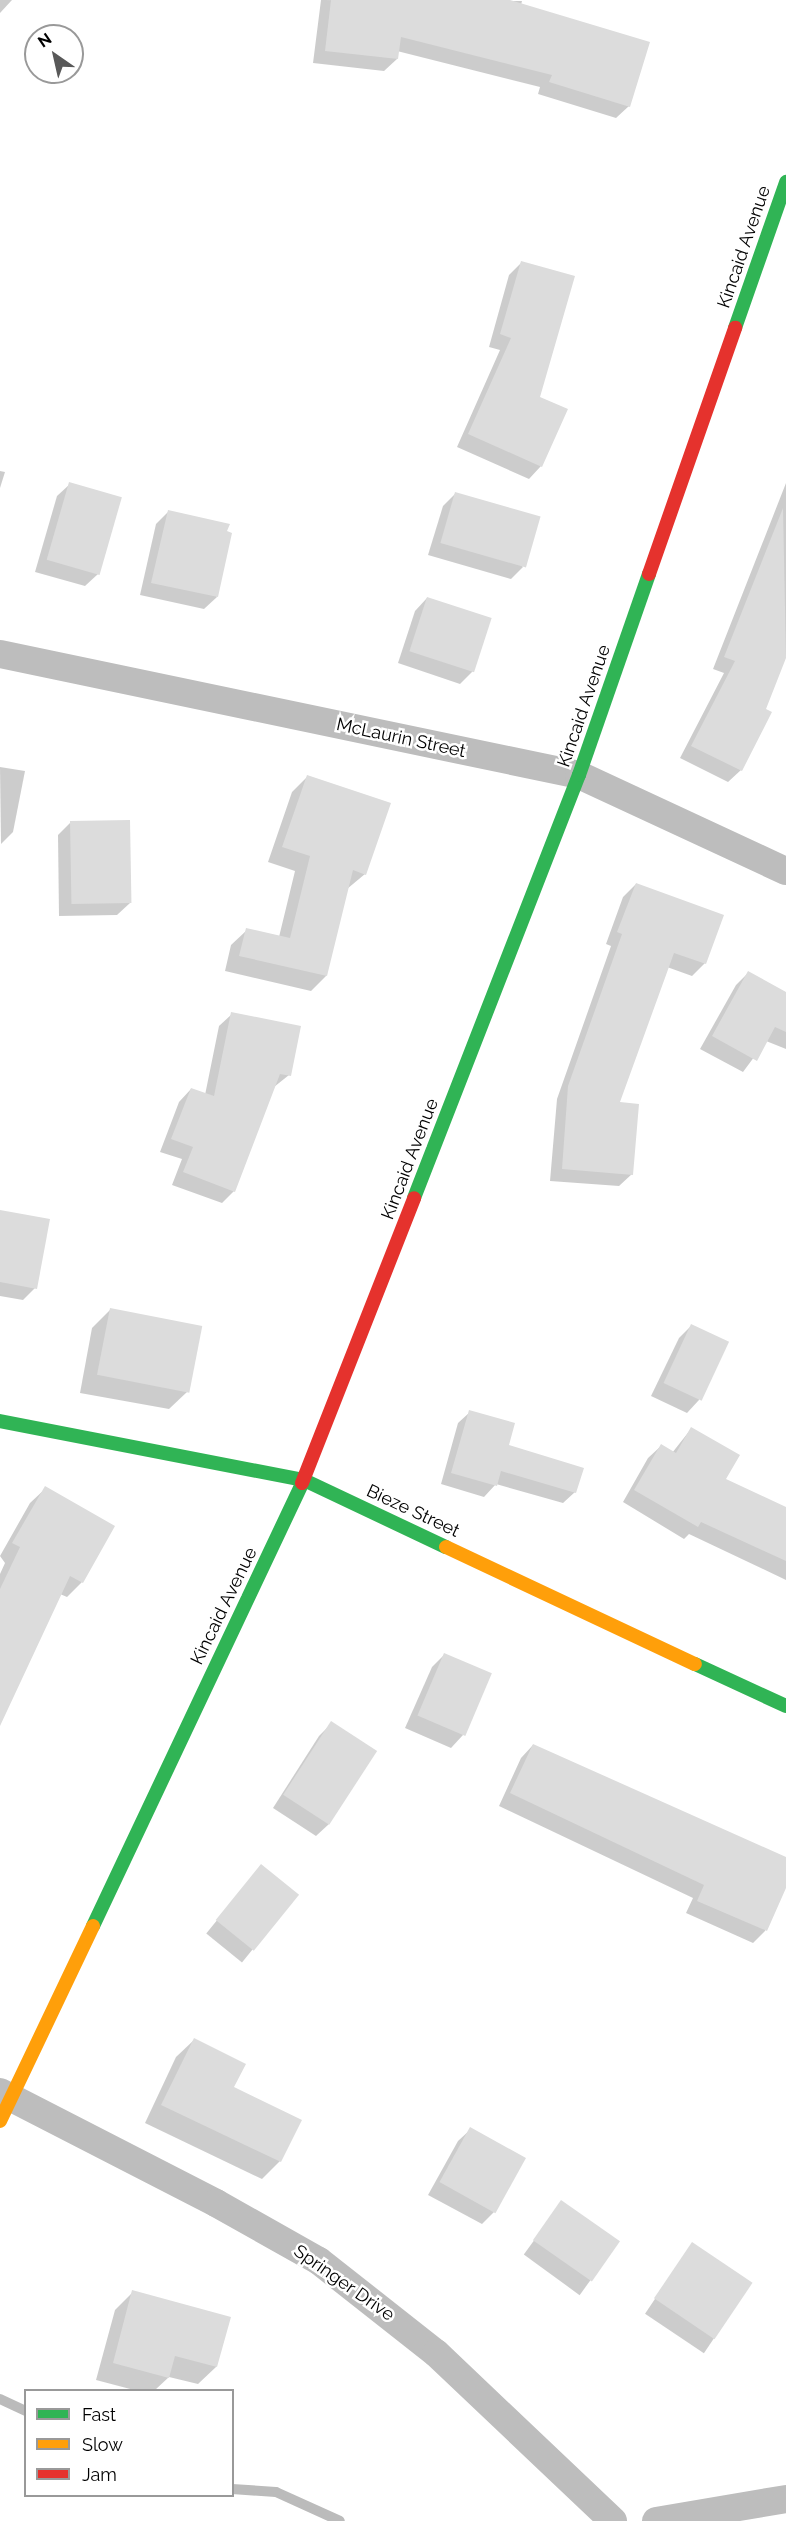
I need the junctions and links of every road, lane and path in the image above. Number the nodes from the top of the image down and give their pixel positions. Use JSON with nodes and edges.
{"nodes":[{"id":1,"x":786,"y":182,"type":"edge"},
{"id":2,"x":0,"y":654,"type":"edge"},
{"id":3,"x":579,"y":775,"type":"junction"},
{"id":4,"x":786,"y":871,"type":"edge"},
{"id":5,"x":0,"y":1421,"type":"edge"},
{"id":6,"x":304,"y":1480,"type":"junction"},
{"id":7,"x":786,"y":1706,"type":"edge"},
{"id":8,"x":5,"y":2093,"type":"edge"},
{"id":9,"x":0,"y":2121,"type":"edge"},
{"id":10,"x":786,"y":2499,"type":"edge"},
{"id":11,"x":613,"y":2521,"type":"edge"},
{"id":12,"x":656,"y":2521,"type":"edge"}],
"edges":[{"from":1,"to":3,"type":"street","name":"Kincaid Avenue"},
{"from":2,"to":3,"type":"street","name":"McLaurin Street"},
{"from":3,"to":4,"type":"street","name":"McLaurin Street"},
{"from":3,"to":6,"type":"street","name":"Kincaid Avenue"},
{"from":5,"to":6,"type":"street","name":"Bieze Street"},
{"from":6,"to":7,"type":"street","name":"Bieze Street"},
{"from":6,"to":8,"type":"street","name":"Kincaid Avenue"},
{"from":8,"to":9,"type":"street","name":"Kincaid Avenue"},
{"from":8,"to":11,"type":"street","name":"Springer Drive"},
{"from":10,"to":12,"type":"street"}]}
